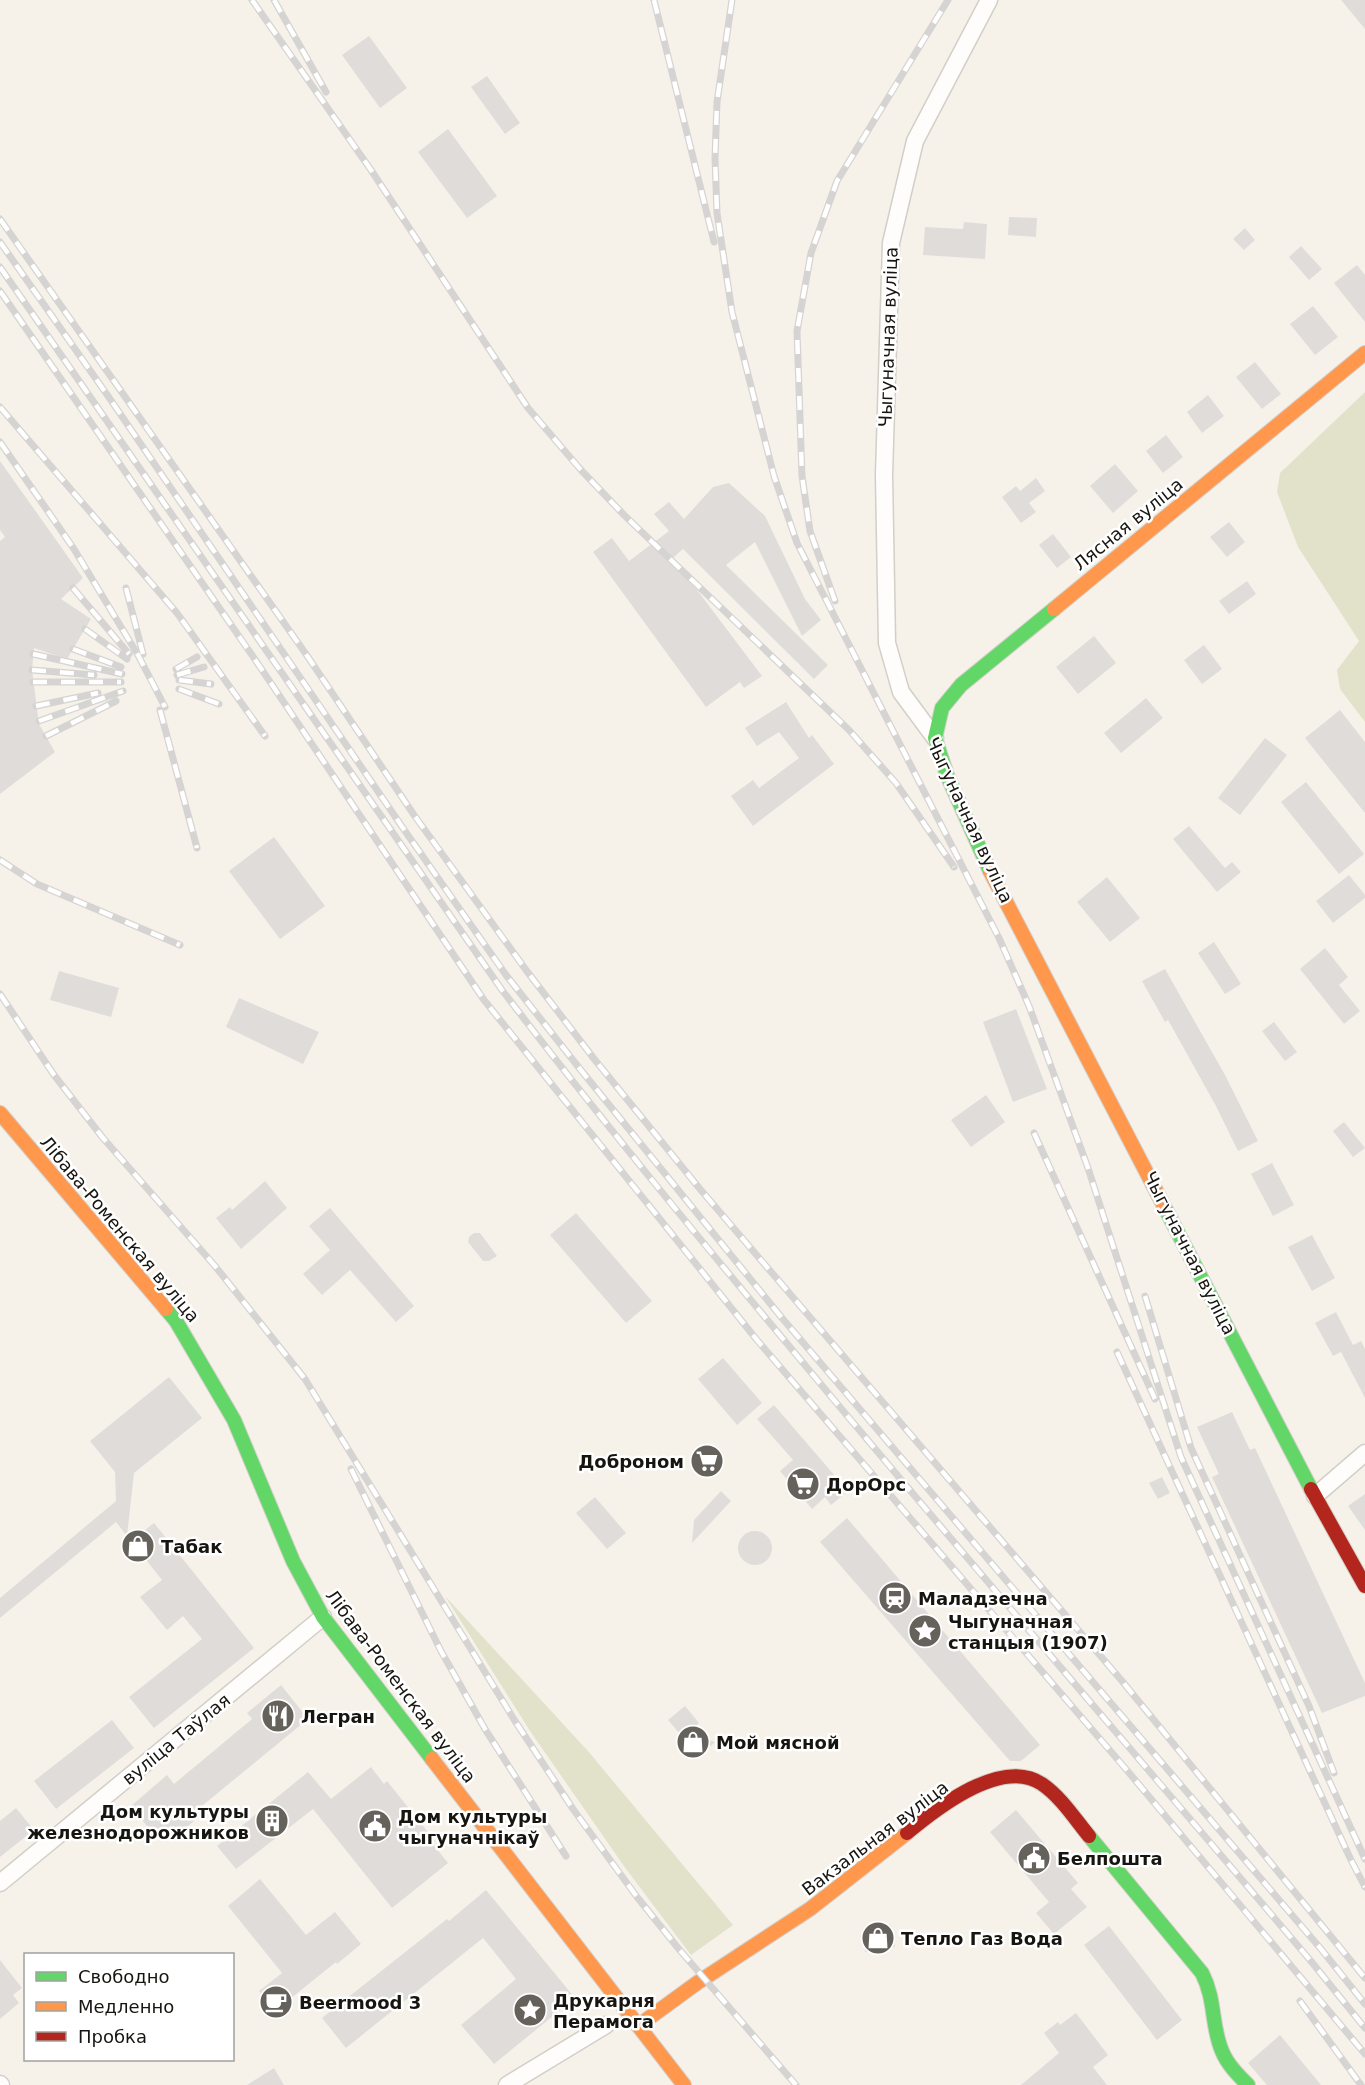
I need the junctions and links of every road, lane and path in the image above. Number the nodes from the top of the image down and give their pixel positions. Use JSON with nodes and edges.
{"nodes":[{"id":1,"x":989,"y":0,"type":"edge"},
{"id":2,"x":1365,"y":353,"type":"edge"},
{"id":3,"x":935,"y":738,"type":"junction"},
{"id":4,"x":0,"y":1113,"type":"edge"},
{"id":5,"x":1365,"y":1453,"type":"edge"},
{"id":6,"x":1315,"y":1496,"type":"junction"},
{"id":7,"x":1365,"y":1586,"type":"edge"},
{"id":8,"x":323,"y":1617,"type":"junction"},
{"id":9,"x":0,"y":1883,"type":"edge"},
{"id":10,"x":606,"y":2025,"type":"dead end"},
{"id":11,"x":638,"y":2026,"type":"junction"},
{"id":12,"x":507,"y":2085,"type":"edge"},
{"id":13,"x":684,"y":2085,"type":"edge"},
{"id":14,"x":1248,"y":2085,"type":"edge"}],
"edges":[{"from":1,"to":3,"type":"street","name":"Чыгуначная вуліца"},
{"from":2,"to":3,"type":"main road","name":"Лясная вуліца"},
{"from":3,"to":6,"type":"main road","name":"Чыгуначная вуліца"},
{"from":4,"to":8,"type":"main road","name":"Лібава-Роменская вуліца"},
{"from":5,"to":6,"type":"street"},
{"from":6,"to":7,"type":"main road","name":"Чыгуначная вуліца"},
{"from":8,"to":9,"type":"street","name":"вуліца Таўлая"},
{"from":8,"to":11,"type":"main road","name":"Лібава-Роменская вуліца"},
{"from":10,"to":12,"type":"street"},
{"from":11,"to":13,"type":"main road","name":"Лібава-Роменская вуліца"},
{"from":11,"to":14,"type":"main road","name":"Вакзальная вуліца"}]}
